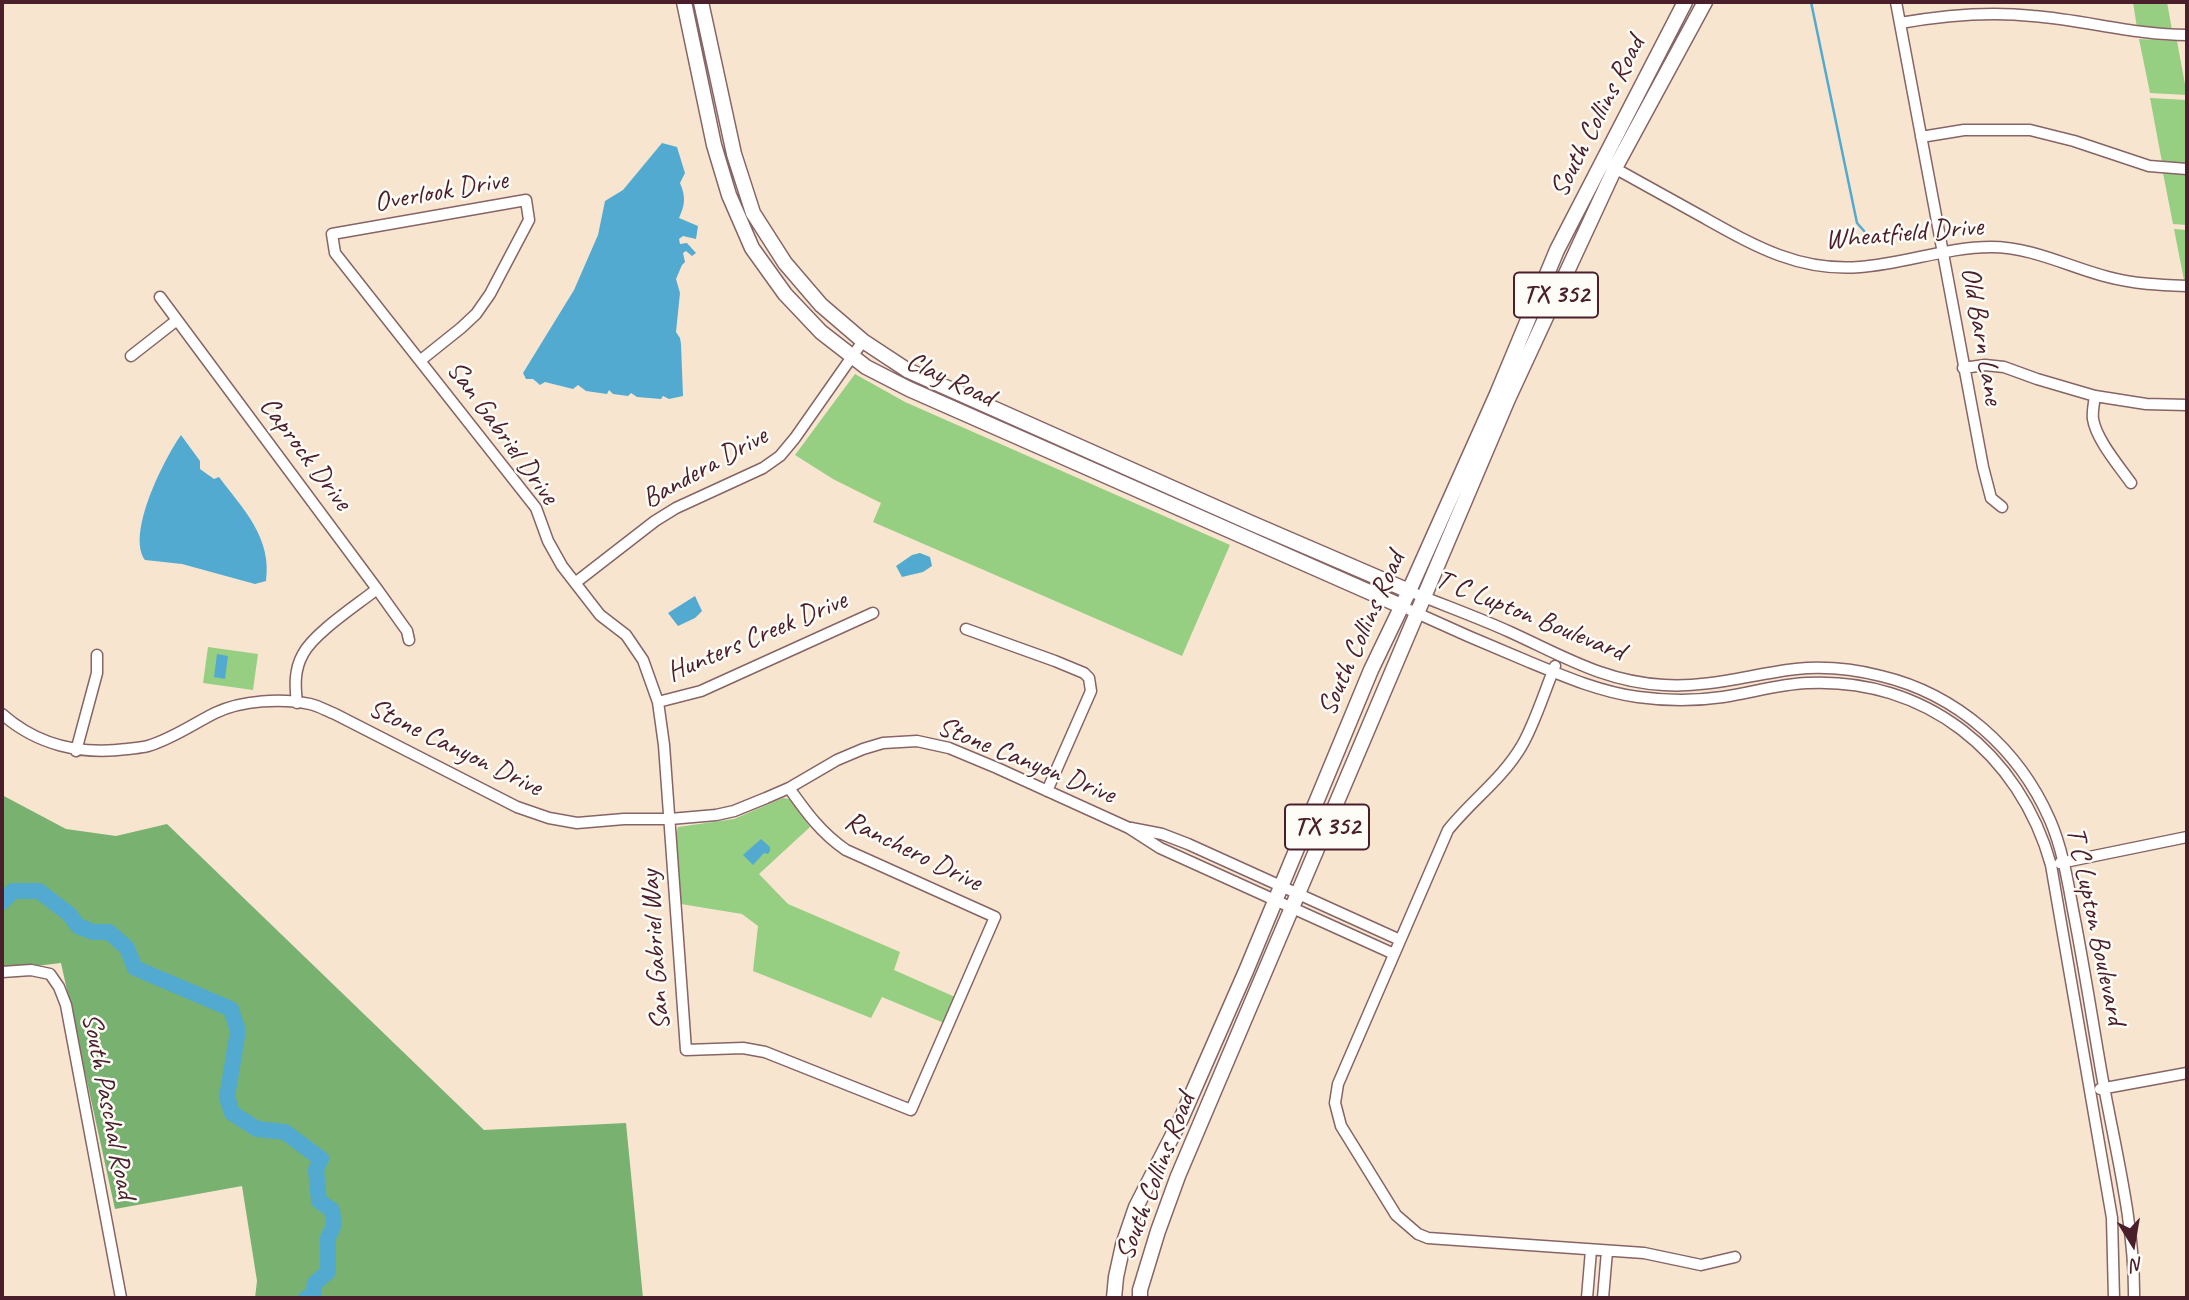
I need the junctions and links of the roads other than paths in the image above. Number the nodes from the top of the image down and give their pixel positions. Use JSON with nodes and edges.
{"nodes":[{"id":1,"x":684,"y":2,"type":"edge"},
{"id":2,"x":702,"y":2,"type":"edge"},
{"id":3,"x":1685,"y":2,"type":"edge"},
{"id":4,"x":1705,"y":2,"type":"edge"},
{"id":5,"x":1896,"y":2,"type":"edge"},
{"id":6,"x":1900,"y":23,"type":"junction"},
{"id":7,"x":2187,"y":35,"type":"edge"},
{"id":8,"x":1922,"y":137,"type":"junction"},
{"id":9,"x":1609,"y":165,"type":"junction"},
{"id":10,"x":2187,"y":169,"type":"edge"},
{"id":11,"x":332,"y":234,"type":"joint"},
{"id":12,"x":1943,"y":253,"type":"junction"},
{"id":13,"x":2187,"y":286,"type":"edge"},
{"id":14,"x":160,"y":297,"type":"dead end"},
{"id":15,"x":177,"y":320,"type":"junction"},
{"id":16,"x":863,"y":341,"type":"junction"},
{"id":17,"x":131,"y":356,"type":"dead end"},
{"id":18,"x":853,"y":357,"type":"junction"},
{"id":19,"x":421,"y":360,"type":"junction"},
{"id":20,"x":1964,"y":368,"type":"junction"},
{"id":21,"x":2095,"y":396,"type":"junction"},
{"id":22,"x":1500,"y":403,"type":"junction"},
{"id":23,"x":2187,"y":405,"type":"edge"},
{"id":24,"x":2131,"y":483,"type":"dead end"},
{"id":25,"x":2002,"y":508,"type":"dead end"},
{"id":26,"x":575,"y":583,"type":"junction"},
{"id":27,"x":377,"y":589,"type":"junction"},
{"id":28,"x":1409,"y":591,"type":"junction"},
{"id":29,"x":1424,"y":597,"type":"junction"},
{"id":30,"x":1401,"y":606,"type":"junction"},
{"id":31,"x":873,"y":612,"type":"dead end"},
{"id":32,"x":1417,"y":614,"type":"junction"},
{"id":33,"x":966,"y":629,"type":"dead end"},
{"id":34,"x":409,"y":640,"type":"dead end"},
{"id":35,"x":97,"y":655,"type":"dead end"},
{"id":36,"x":1559,"y":656,"type":"junction"},
{"id":37,"x":1553,"y":671,"type":"junction"},
{"id":38,"x":1745,"y":678,"type":"junction"},
{"id":39,"x":1747,"y":692,"type":"junction"},
{"id":40,"x":1943,"y":700,"type":"junction"},
{"id":41,"x":658,"y":702,"type":"junction"},
{"id":42,"x":297,"y":703,"type":"junction"},
{"id":43,"x":1936,"y":713,"type":"junction"},
{"id":44,"x":2,"y":714,"type":"edge"},
{"id":45,"x":76,"y":751,"type":"junction"},
{"id":46,"x":789,"y":788,"type":"junction"},
{"id":47,"x":1047,"y":791,"type":"junction"},
{"id":48,"x":670,"y":819,"type":"junction"},
{"id":49,"x":1129,"y":828,"type":"junction"},
{"id":50,"x":2187,"y":837,"type":"edge"},
{"id":51,"x":1210,"y":854,"type":"junction"},
{"id":52,"x":2064,"y":862,"type":"junction"},
{"id":53,"x":2051,"y":865,"type":"junction"},
{"id":54,"x":1204,"y":868,"type":"junction"},
{"id":55,"x":1282,"y":886,"type":"junction"},
{"id":56,"x":1298,"y":893,"type":"junction"},
{"id":57,"x":1275,"y":900,"type":"junction"},
{"id":58,"x":1292,"y":908,"type":"junction"},
{"id":59,"x":1400,"y":940,"type":"junction"},
{"id":60,"x":1394,"y":954,"type":"junction"},
{"id":61,"x":2,"y":972,"type":"edge"},
{"id":62,"x":2187,"y":1073,"type":"edge"},
{"id":63,"x":2104,"y":1088,"type":"junction"},
{"id":64,"x":2091,"y":1090,"type":"junction"},
{"id":65,"x":911,"y":1110,"type":"joint"},
{"id":66,"x":1181,"y":1119,"type":"junction"},
{"id":67,"x":1199,"y":1128,"type":"junction"},
{"id":68,"x":1591,"y":1250,"type":"junction"},
{"id":69,"x":1607,"y":1251,"type":"junction"},
{"id":70,"x":1735,"y":1257,"type":"dead end"},
{"id":71,"x":121,"y":1298,"type":"edge"},
{"id":72,"x":1114,"y":1298,"type":"edge"},
{"id":73,"x":1140,"y":1298,"type":"edge"},
{"id":74,"x":1587,"y":1298,"type":"edge"},
{"id":75,"x":1603,"y":1298,"type":"edge"},
{"id":76,"x":2113,"y":1298,"type":"edge"},
{"id":77,"x":2134,"y":1298,"type":"edge"}],
"edges":[{"from":1,"to":18,"type":"main road","name":"Clay Road"},
{"from":2,"to":16,"type":"main road","name":"Clay Road"},
{"from":3,"to":9,"type":"main road","name":"South Collins Road","number":"TX 352"},
{"from":4,"to":9,"type":"main road","name":"South Collins Road","number":"TX 352"},
{"from":5,"to":6,"type":"street","name":"Old Barn Lane"},
{"from":6,"to":7,"type":"street"},
{"from":6,"to":8,"type":"street","name":"Old Barn Lane"},
{"from":8,"to":10,"type":"street"},
{"from":8,"to":12,"type":"street","name":"Old Barn Lane"},
{"from":9,"to":12,"type":"street","name":"Wheatfield Drive"},
{"from":9,"to":22,"type":"main road","name":"South Collins Road","number":"TX 352"},
{"from":11,"to":19,"type":"street","name":"San Gabriel Drive"},
{"from":11,"to":19,"type":"street","name":"Overlook Drive"},
{"from":12,"to":13,"type":"street","name":"Wheatfield Drive"},
{"from":12,"to":20,"type":"street","name":"Old Barn Lane"},
{"from":14,"to":15,"type":"street","name":"Caprock Drive"},
{"from":15,"to":17,"type":"street"},
{"from":15,"to":27,"type":"street","name":"Caprock Drive"},
{"from":16,"to":18,"type":"street","name":"Bandera Drive"},
{"from":16,"to":28,"type":"main road","name":"Clay Road"},
{"from":18,"to":26,"type":"street","name":"Bandera Drive"},
{"from":18,"to":30,"type":"main road","name":"Clay Road"},
{"from":19,"to":26,"type":"street","name":"San Gabriel Drive"},
{"from":20,"to":21,"type":"street"},
{"from":20,"to":25,"type":"street","name":"Old Barn Lane"},
{"from":21,"to":23,"type":"street"},
{"from":21,"to":24,"type":"street"},
{"from":22,"to":28,"type":"main road","name":"South Collins Road","number":"TX 352"},
{"from":22,"to":29,"type":"main road","name":"South Collins Road","number":"TX 352"},
{"from":26,"to":41,"type":"street","name":"San Gabriel Drive"},
{"from":27,"to":34,"type":"street","name":"Caprock Drive"},
{"from":27,"to":42,"type":"street"},
{"from":28,"to":29,"type":"street","name":"T C Lupton Boulevard"},
{"from":28,"to":30,"type":"main road","name":"South Collins Road","number":"TX 352"},
{"from":29,"to":32,"type":"main road","name":"South Collins Road","number":"TX 352"},
{"from":29,"to":36,"type":"street","name":"T C Lupton Boulevard"},
{"from":30,"to":32,"type":"street","name":"T C Lupton Boulevard"},
{"from":30,"to":55,"type":"main road","name":"South Collins Road","number":"TX 352"},
{"from":31,"to":41,"type":"street","name":"Hunters Creek Drive"},
{"from":32,"to":37,"type":"street","name":"T C Lupton Boulevard"},
{"from":32,"to":56,"type":"main road","name":"South Collins Road","number":"TX 352"},
{"from":33,"to":47,"type":"street"},
{"from":35,"to":45,"type":"street"},
{"from":36,"to":37,"type":"street"},
{"from":36,"to":38,"type":"street","name":"T C Lupton Boulevard"},
{"from":37,"to":39,"type":"street","name":"T C Lupton Boulevard"},
{"from":37,"to":59,"type":"street"},
{"from":38,"to":39,"type":"street"},
{"from":38,"to":40,"type":"street","name":"T C Lupton Boulevard"},
{"from":39,"to":43,"type":"street","name":"T C Lupton Boulevard"},
{"from":40,"to":43,"type":"street"},
{"from":40,"to":52,"type":"street","name":"T C Lupton Boulevard"},
{"from":41,"to":48,"type":"street","name":"San Gabriel Drive"},
{"from":42,"to":45,"type":"street","name":"Stone Canyon Drive"},
{"from":42,"to":48,"type":"street","name":"Stone Canyon Drive"},
{"from":43,"to":53,"type":"street","name":"T C Lupton Boulevard"},
{"from":44,"to":45,"type":"street","name":"Stone Canyon Drive"},
{"from":46,"to":47,"type":"street","name":"Stone Canyon Drive"},
{"from":46,"to":48,"type":"street","name":"Stone Canyon Drive"},
{"from":46,"to":65,"type":"street","name":"Ranchero Drive"},
{"from":47,"to":49,"type":"street","name":"Stone Canyon Drive"},
{"from":48,"to":65,"type":"street","name":"San Gabriel Way"},
{"from":49,"to":51,"type":"street","name":"Stone Canyon Drive"},
{"from":49,"to":54,"type":"street","name":"Stone Canyon Drive"},
{"from":50,"to":52,"type":"street"},
{"from":51,"to":54,"type":"street"},
{"from":51,"to":55,"type":"street","name":"Stone Canyon Drive"},
{"from":52,"to":53,"type":"street"},
{"from":52,"to":63,"type":"street","name":"T C Lupton Boulevard"},
{"from":53,"to":64,"type":"street","name":"T C Lupton Boulevard"},
{"from":54,"to":57,"type":"street","name":"Stone Canyon Drive"},
{"from":55,"to":56,"type":"street","name":"Stone Canyon Drive"},
{"from":55,"to":57,"type":"main road","name":"South Collins Road","number":"TX 352"},
{"from":56,"to":58,"type":"main road","name":"South Collins Road","number":"TX 352"},
{"from":56,"to":59,"type":"street","name":"Stone Canyon Drive"},
{"from":57,"to":58,"type":"street","name":"Stone Canyon Drive"},
{"from":57,"to":66,"type":"main road","name":"South Collins Road","number":"TX 352"},
{"from":58,"to":60,"type":"street","name":"Stone Canyon Drive"},
{"from":58,"to":67,"type":"main road","name":"South Collins Road","number":"TX 352"},
{"from":59,"to":60,"type":"street"},
{"from":60,"to":68,"type":"street"},
{"from":61,"to":71,"type":"street","name":"South Paschal Road"},
{"from":62,"to":63,"type":"street"},
{"from":63,"to":64,"type":"street"},
{"from":63,"to":77,"type":"street","name":"T C Lupton Boulevard"},
{"from":64,"to":76,"type":"street","name":"T C Lupton Boulevard"},
{"from":66,"to":67,"type":"main road"},
{"from":66,"to":72,"type":"main road","name":"South Collins Road","number":"TX 352"},
{"from":67,"to":73,"type":"main road","name":"South Collins Road","number":"TX 352"},
{"from":68,"to":69,"type":"street"},
{"from":68,"to":74,"type":"street"},
{"from":69,"to":70,"type":"street"},
{"from":69,"to":75,"type":"street"}]}
